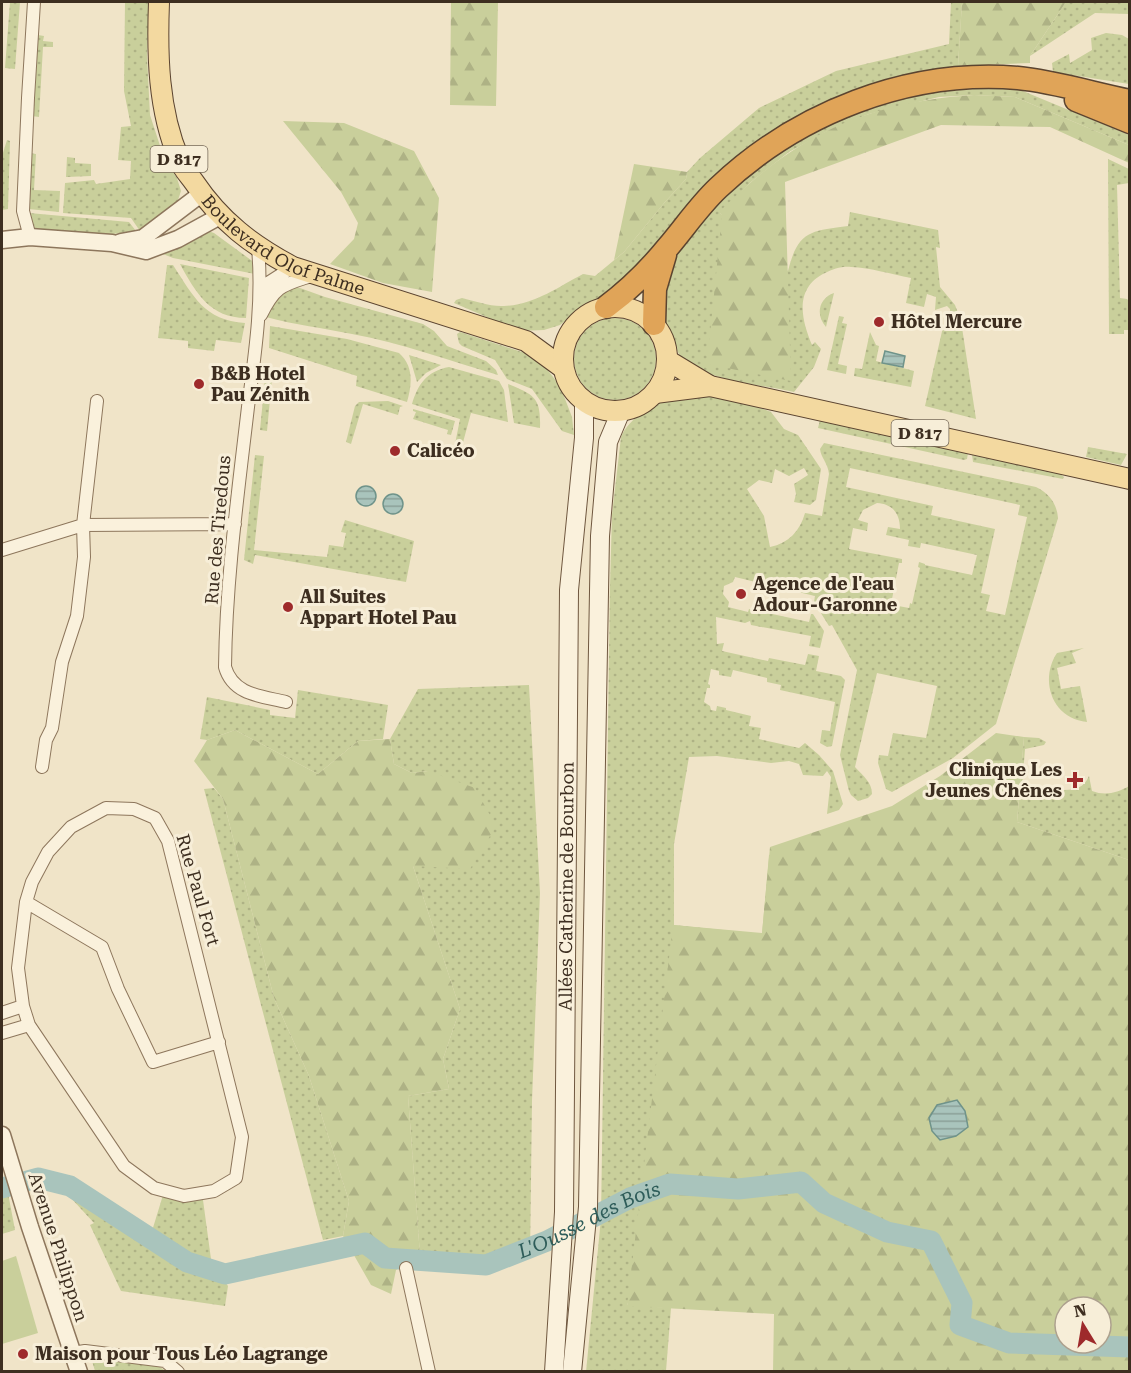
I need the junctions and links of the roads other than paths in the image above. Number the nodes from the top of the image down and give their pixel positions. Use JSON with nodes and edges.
{"nodes":[{"id":1,"x":34,"y":2,"type":"edge"},
{"id":2,"x":159,"y":2,"type":"edge"},
{"id":3,"x":1021,"y":79,"type":"junction"},
{"id":4,"x":1130,"y":101,"type":"edge"},
{"id":5,"x":1130,"y":122,"type":"edge"},
{"id":6,"x":201,"y":194,"type":"junction"},
{"id":7,"x":220,"y":216,"type":"junction"},
{"id":8,"x":30,"y":237,"type":"junction"},
{"id":9,"x":2,"y":240,"type":"edge"},
{"id":10,"x":112,"y":243,"type":"junction"},
{"id":11,"x":258,"y":248,"type":"junction"},
{"id":12,"x":667,"y":248,"type":"junction"},
{"id":13,"x":293,"y":267,"type":"junction"},
{"id":14,"x":314,"y":275,"type":"junction"},
{"id":15,"x":260,"y":297,"type":"junction"},
{"id":16,"x":606,"y":308,"type":"junction"},
{"id":17,"x":258,"y":321,"type":"junction"},
{"id":18,"x":654,"y":324,"type":"junction"},
{"id":19,"x":571,"y":331,"type":"junction"},
{"id":20,"x":526,"y":341,"type":"junction"},
{"id":21,"x":667,"y":360,"type":"junction"},
{"id":22,"x":563,"y":368,"type":"junction"},
{"id":23,"x":710,"y":386,"type":"junction"},
{"id":24,"x":655,"y":393,"type":"junction"},
{"id":25,"x":97,"y":401,"type":"dead end"},
{"id":26,"x":584,"y":401,"type":"junction"},
{"id":27,"x":621,"y":411,"type":"junction"},
{"id":28,"x":1129,"y":474,"type":"edge"},
{"id":29,"x":82,"y":525,"type":"junction"},
{"id":30,"x":235,"y":525,"type":"junction"},
{"id":31,"x":2,"y":550,"type":"edge"},
{"id":32,"x":286,"y":702,"type":"dead end"},
{"id":33,"x":42,"y":767,"type":"dead end"},
{"id":34,"x":26,"y":902,"type":"junction"},
{"id":35,"x":22,"y":1006,"type":"junction"},
{"id":36,"x":2,"y":1013,"type":"edge"},
{"id":37,"x":29,"y":1025,"type":"junction"},
{"id":38,"x":2,"y":1033,"type":"edge"},
{"id":39,"x":219,"y":1042,"type":"junction"},
{"id":40,"x":2,"y":1135,"type":"edge"},
{"id":41,"x":406,"y":1268,"type":"dead end"},
{"id":42,"x":73,"y":1353,"type":"junction"},
{"id":43,"x":79,"y":1371,"type":"edge"},
{"id":44,"x":178,"y":1371,"type":"edge"},
{"id":45,"x":429,"y":1371,"type":"edge"},
{"id":46,"x":554,"y":1371,"type":"edge"},
{"id":47,"x":572,"y":1371,"type":"edge"}],
"edges":[{"from":1,"to":8,"type":"street"},
{"from":2,"to":6,"type":"main road","name":"Boulevard Olof Palme","number":"D 817"},
{"from":3,"to":4,"type":"highway"},
{"from":3,"to":5,"type":"highway"},
{"from":3,"to":12,"type":"highway"},
{"from":6,"to":7,"type":"main road","name":"Boulevard Olof Palme","number":"D 817"},
{"from":6,"to":10,"type":"street"},
{"from":7,"to":10,"type":"street"},
{"from":7,"to":11,"type":"main road","name":"Boulevard Olof Palme","number":"D 817"},
{"from":8,"to":9,"type":"street"},
{"from":8,"to":10,"type":"street"},
{"from":11,"to":13,"type":"main road","name":"Boulevard Olof Palme","number":"D 817"},
{"from":11,"to":15,"type":"street","name":"Rue des Tiredous"},
{"from":12,"to":16,"type":"highway"},
{"from":12,"to":18,"type":"highway"},
{"from":13,"to":14,"type":"main road","name":"Boulevard Olof Palme","number":"D 817"},
{"from":13,"to":15,"type":"street"},
{"from":14,"to":17,"type":"street","name":"Rue des Tiredous"},
{"from":14,"to":20,"type":"main road","name":"Boulevard Olof Palme","number":"D 817"},
{"from":15,"to":17,"type":"street","name":"Rue des Tiredous"},
{"from":16,"to":18,"type":"main road"},
{"from":16,"to":19,"type":"main road"},
{"from":17,"to":30,"type":"street","name":"Rue des Tiredous"},
{"from":18,"to":21,"type":"main road"},
{"from":19,"to":20,"type":"main road","name":"Boulevard Olof Palme","number":"D 817"},
{"from":19,"to":22,"type":"main road"},
{"from":20,"to":22,"type":"main road","name":"Boulevard Olof Palme","number":"D 817"},
{"from":21,"to":23,"type":"main road","number":"D 817"},
{"from":21,"to":24,"type":"main road"},
{"from":22,"to":26,"type":"main road"},
{"from":23,"to":24,"type":"main road","number":"D 817"},
{"from":23,"to":28,"type":"main road","number":"D 817"},
{"from":24,"to":27,"type":"main road"},
{"from":25,"to":29,"type":"street"},
{"from":26,"to":27,"type":"main road"},
{"from":26,"to":46,"type":"main road","name":"Allées Catherine de Bourbon"},
{"from":27,"to":47,"type":"main road","name":"Allées Catherine de Bourbon"},
{"from":29,"to":30,"type":"street"},
{"from":29,"to":31,"type":"street"},
{"from":29,"to":33,"type":"street"},
{"from":30,"to":32,"type":"street","name":"Rue des Tiredous"},
{"from":34,"to":35,"type":"street","name":"Rue Paul Fort"},
{"from":34,"to":39,"type":"street"},
{"from":34,"to":39,"type":"street","name":"Rue Paul Fort"},
{"from":35,"to":36,"type":"street"},
{"from":35,"to":37,"type":"street","name":"Rue Paul Fort"},
{"from":37,"to":38,"type":"street"},
{"from":37,"to":39,"type":"street","name":"Rue Paul Fort"},
{"from":40,"to":42,"type":"street","name":"Avenue Philippon"},
{"from":41,"to":45,"type":"street"},
{"from":42,"to":43,"type":"street","name":"Avenue Philippon"},
{"from":42,"to":44,"type":"street"}]}
